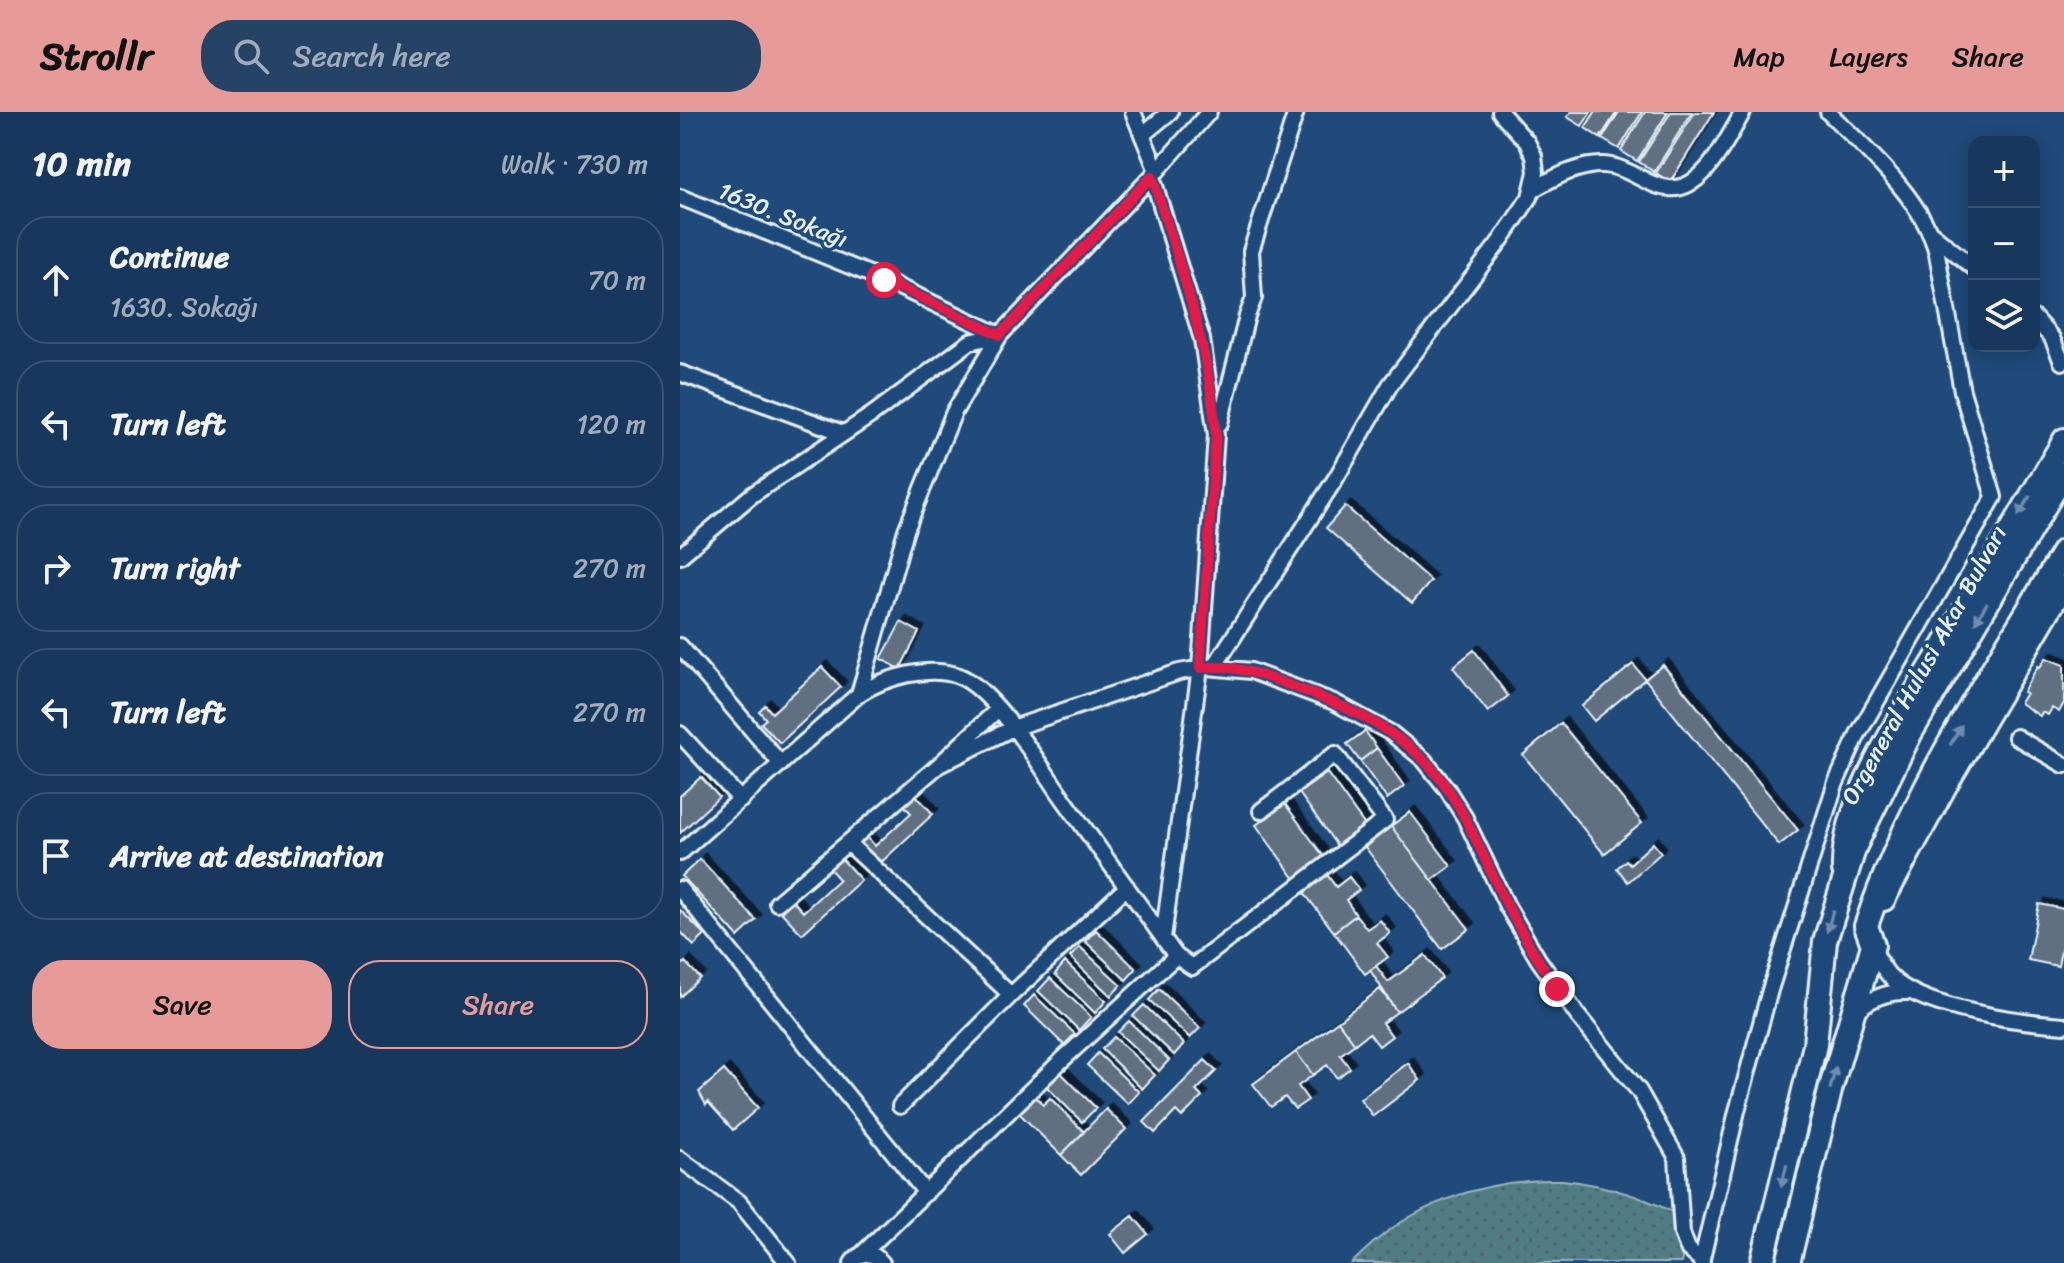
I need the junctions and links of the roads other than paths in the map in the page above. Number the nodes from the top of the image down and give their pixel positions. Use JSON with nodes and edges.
{"nodes":[{"id":1,"x":1133,"y":112,"type":"edge"},
{"id":2,"x":1170,"y":112,"type":"edge"},
{"id":3,"x":1209,"y":112,"type":"edge"},
{"id":4,"x":1296,"y":112,"type":"edge"},
{"id":5,"x":1500,"y":112,"type":"edge"},
{"id":6,"x":1743,"y":112,"type":"edge"},
{"id":7,"x":1828,"y":112,"type":"edge"},
{"id":8,"x":1142,"y":135,"type":"junction"},
{"id":9,"x":1155,"y":174,"type":"junction"},
{"id":10,"x":1534,"y":189,"type":"junction"},
{"id":11,"x":680,"y":197,"type":"edge"},
{"id":12,"x":1930,"y":233,"type":"junction"},
{"id":13,"x":1968,"y":263,"type":"edge"},
{"id":14,"x":2040,"y":325,"type":"edge"},
{"id":15,"x":1000,"y":335,"type":"junction"},
{"id":16,"x":2062,"y":362,"type":"edge"},
{"id":17,"x":680,"y":373,"type":"edge"},
{"id":18,"x":843,"y":433,"type":"junction"},
{"id":19,"x":1216,"y":435,"type":"junction"},
{"id":20,"x":2064,"y":439,"type":"edge"},
{"id":21,"x":2064,"y":473,"type":"edge"},
{"id":22,"x":680,"y":556,"type":"edge"},
{"id":23,"x":2061,"y":567,"type":"edge"},
{"id":24,"x":680,"y":646,"type":"edge"},
{"id":25,"x":1207,"y":668,"type":"junction"},
{"id":26,"x":859,"y":694,"type":"junction"},
{"id":27,"x":997,"y":710,"type":"junction"},
{"id":28,"x":1013,"y":728,"type":"junction"},
{"id":29,"x":680,"y":734,"type":"edge"},
{"id":30,"x":2016,"y":737,"type":"dead end"},
{"id":31,"x":781,"y":764,"type":"junction"},
{"id":32,"x":939,"y":765,"type":"junction"},
{"id":33,"x":2064,"y":765,"type":"edge"},
{"id":34,"x":741,"y":800,"type":"junction"},
{"id":35,"x":1261,"y":811,"type":"dead end"},
{"id":36,"x":848,"y":843,"type":"junction"},
{"id":37,"x":680,"y":853,"type":"edge"},
{"id":38,"x":1844,"y":877,"type":"junction"},
{"id":39,"x":1127,"y":887,"type":"junction"},
{"id":40,"x":680,"y":889,"type":"edge"},
{"id":41,"x":777,"y":903,"type":"dead end"},
{"id":42,"x":1869,"y":936,"type":"junction"},
{"id":43,"x":1163,"y":938,"type":"junction"},
{"id":44,"x":1176,"y":956,"type":"junction"},
{"id":45,"x":1913,"y":992,"type":"junction"},
{"id":46,"x":1011,"y":995,"type":"junction"},
{"id":47,"x":1850,"y":1018,"type":"junction"},
{"id":48,"x":2064,"y":1025,"type":"edge"},
{"id":49,"x":900,"y":1106,"type":"dead end"},
{"id":50,"x":680,"y":1159,"type":"edge"},
{"id":51,"x":926,"y":1193,"type":"junction"},
{"id":52,"x":857,"y":1259,"type":"edge"},
{"id":53,"x":1702,"y":1262,"type":"edge"},
{"id":54,"x":788,"y":1263,"type":"edge"},
{"id":55,"x":882,"y":1263,"type":"edge"},
{"id":56,"x":1762,"y":1263,"type":"edge"},
{"id":57,"x":1788,"y":1263,"type":"edge"}],
"edges":[{"from":1,"to":8,"type":"street"},
{"from":2,"to":8,"type":"street"},
{"from":3,"to":9,"type":"street"},
{"from":4,"to":19,"type":"street"},
{"from":5,"to":10,"type":"street"},
{"from":6,"to":10,"type":"street"},
{"from":7,"to":12,"type":"street"},
{"from":8,"to":9,"type":"street"},
{"from":9,"to":15,"type":"street"},
{"from":9,"to":19,"type":"street"},
{"from":10,"to":25,"type":"street"},
{"from":11,"to":15,"type":"street","name":"1630. Sokağı"},
{"from":12,"to":13,"type":"street"},
{"from":12,"to":53,"type":"street"},
{"from":14,"to":16,"type":"street"},
{"from":15,"to":18,"type":"street"},
{"from":15,"to":26,"type":"street"},
{"from":17,"to":18,"type":"street"},
{"from":18,"to":22,"type":"street"},
{"from":19,"to":25,"type":"street"},
{"from":20,"to":38,"type":"street","one_way":true},
{"from":21,"to":38,"type":"main road","name":"Orgeneral Hulusi Akar Bulvarı","one_way":true},
{"from":42,"to":23,"type":"main road","one_way":true},
{"from":24,"to":31,"type":"street"},
{"from":25,"to":28,"type":"street"},
{"from":25,"to":43,"type":"street"},
{"from":25,"to":53,"type":"street"},
{"from":26,"to":27,"type":"street"},
{"from":26,"to":31,"type":"street"},
{"from":27,"to":28,"type":"street"},
{"from":27,"to":32,"type":"street"},
{"from":28,"to":32,"type":"street"},
{"from":28,"to":39,"type":"street"},
{"from":29,"to":34,"type":"street"},
{"from":30,"to":33,"type":"street"},
{"from":31,"to":34,"type":"street"},
{"from":32,"to":36,"type":"street"},
{"from":34,"to":37,"type":"street"},
{"from":35,"to":44,"type":"street"},
{"from":36,"to":41,"type":"street"},
{"from":36,"to":46,"type":"street"},
{"from":38,"to":56,"type":"main road","name":"Orgeneral Hulusi Akar Bulvarı","one_way":true},
{"from":39,"to":43,"type":"street"},
{"from":39,"to":46,"type":"street"},
{"from":40,"to":51,"type":"street"},
{"from":42,"to":45,"type":"street"},
{"from":42,"to":47,"type":"main road"},
{"from":43,"to":44,"type":"street"},
{"from":44,"to":51,"type":"street"},
{"from":45,"to":47,"type":"street"},
{"from":45,"to":48,"type":"street"},
{"from":46,"to":49,"type":"street"},
{"from":57,"to":47,"type":"main road","one_way":true},
{"from":50,"to":54,"type":"street"},
{"from":51,"to":52,"type":"street"},
{"from":52,"to":55,"type":"street"}]}
